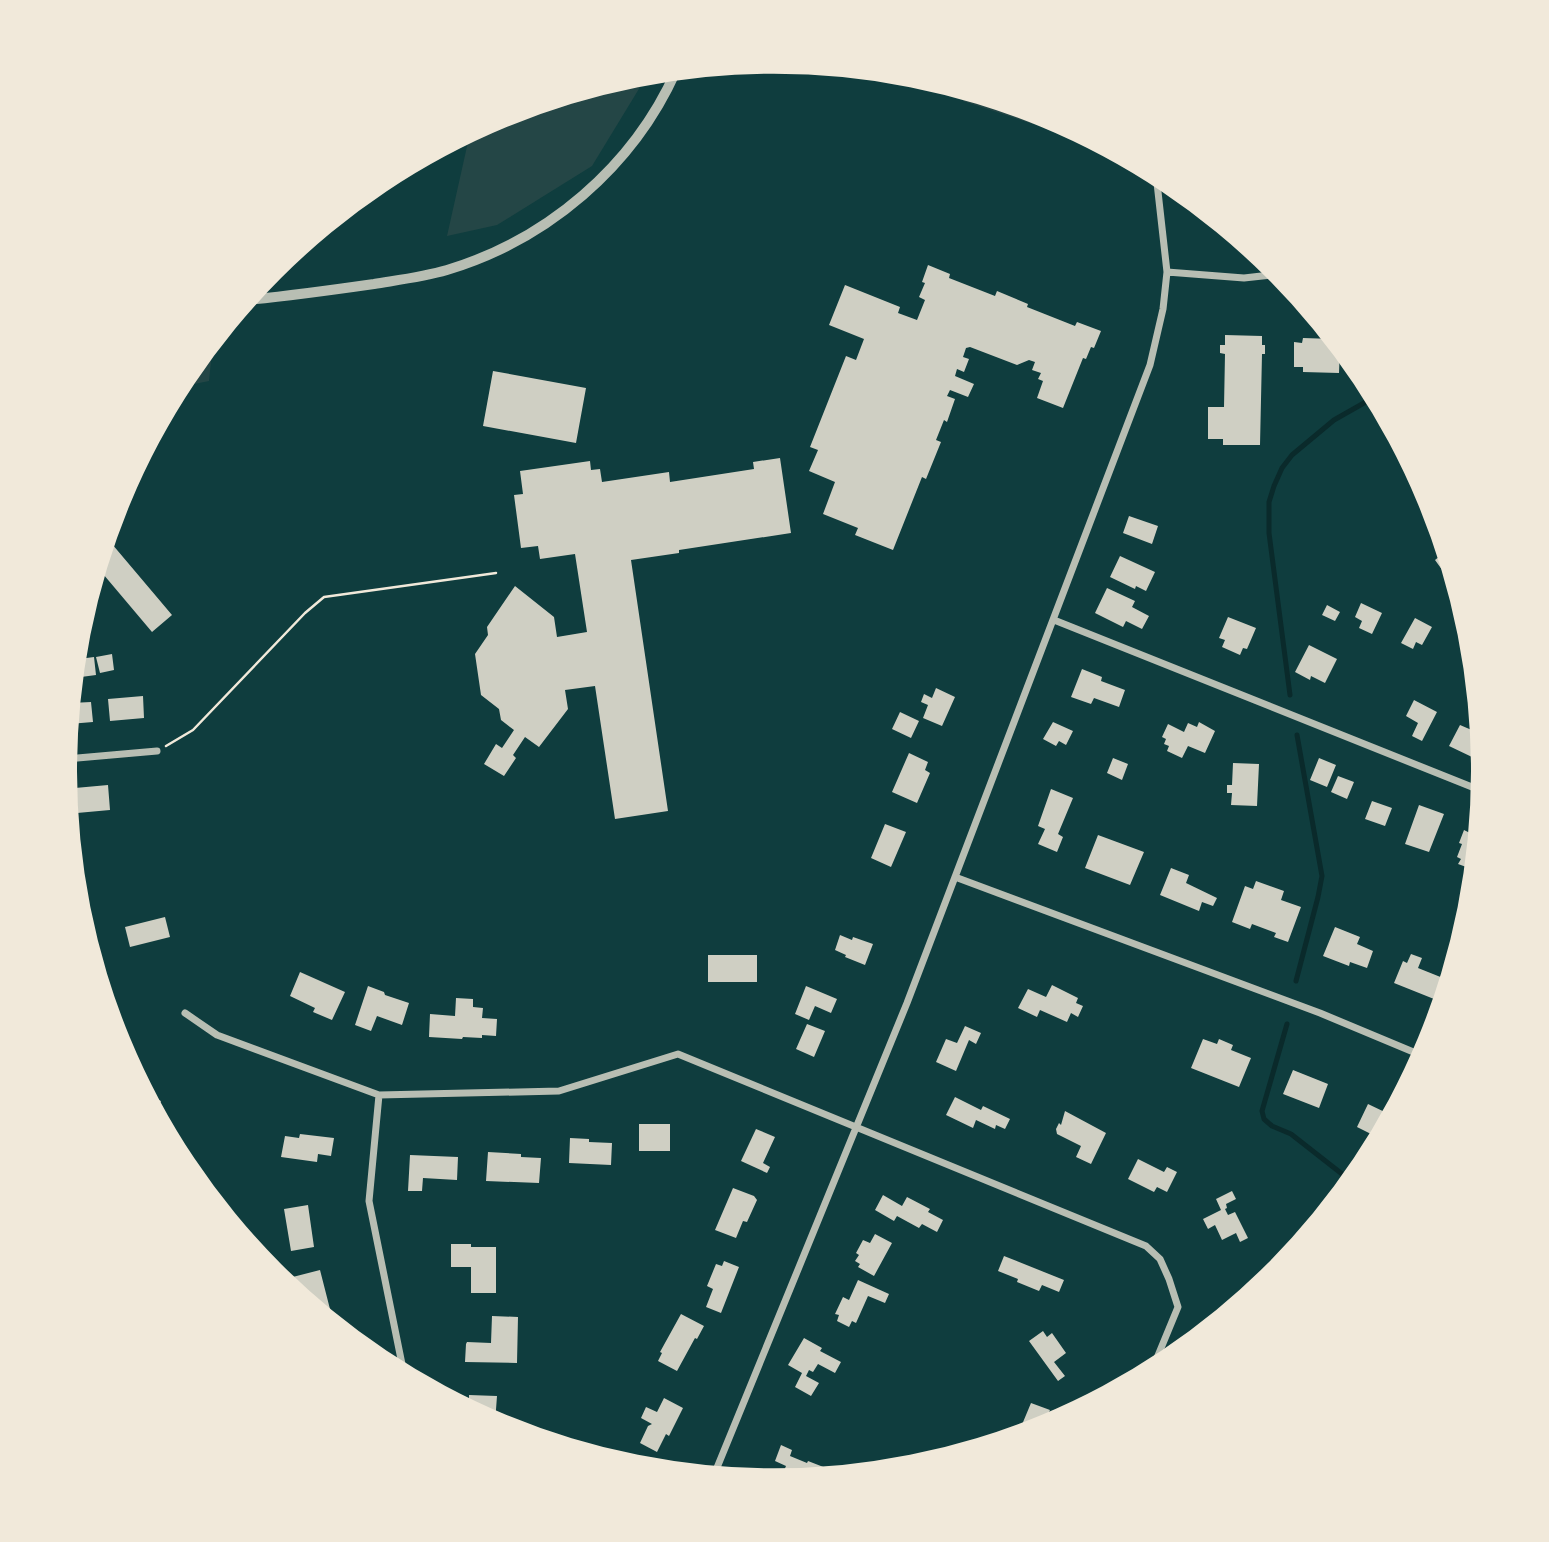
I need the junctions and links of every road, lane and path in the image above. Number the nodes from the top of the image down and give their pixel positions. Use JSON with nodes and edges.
{"nodes":[{"id":1,"x":670,"y":81,"type":"edge"},
{"id":2,"x":1158,"y":188,"type":"edge"},
{"id":3,"x":1167,"y":272,"type":"junction"},
{"id":4,"x":1265,"y":276,"type":"edge"},
{"id":5,"x":262,"y":298,"type":"edge"},
{"id":6,"x":496,"y":573,"type":"dead end"},
{"id":7,"x":1054,"y":620,"type":"junction"},
{"id":8,"x":156,"y":751,"type":"joint"},
{"id":9,"x":77,"y":758,"type":"edge"},
{"id":10,"x":1472,"y":787,"type":"edge"},
{"id":11,"x":955,"y":877,"type":"junction"},
{"id":12,"x":184,"y":1013,"type":"dead end"},
{"id":13,"x":1413,"y":1052,"type":"edge"},
{"id":14,"x":379,"y":1095,"type":"junction"},
{"id":15,"x":856,"y":1128,"type":"junction"},
{"id":16,"x":1159,"y":1353,"type":"edge"},
{"id":17,"x":401,"y":1360,"type":"edge"},
{"id":18,"x":718,"y":1466,"type":"edge"}],
"edges":[{"from":1,"to":5,"type":"street"},
{"from":2,"to":3,"type":"street"},
{"from":3,"to":4,"type":"street"},
{"from":3,"to":7,"type":"street"},
{"from":6,"to":8,"type":"path"},
{"from":7,"to":10,"type":"street"},
{"from":7,"to":11,"type":"street"},
{"from":8,"to":9,"type":"street"},
{"from":11,"to":13,"type":"street"},
{"from":11,"to":15,"type":"street"},
{"from":12,"to":14,"type":"street"},
{"from":14,"to":15,"type":"street"},
{"from":14,"to":17,"type":"street"},
{"from":15,"to":16,"type":"street"},
{"from":15,"to":18,"type":"street"}]}
